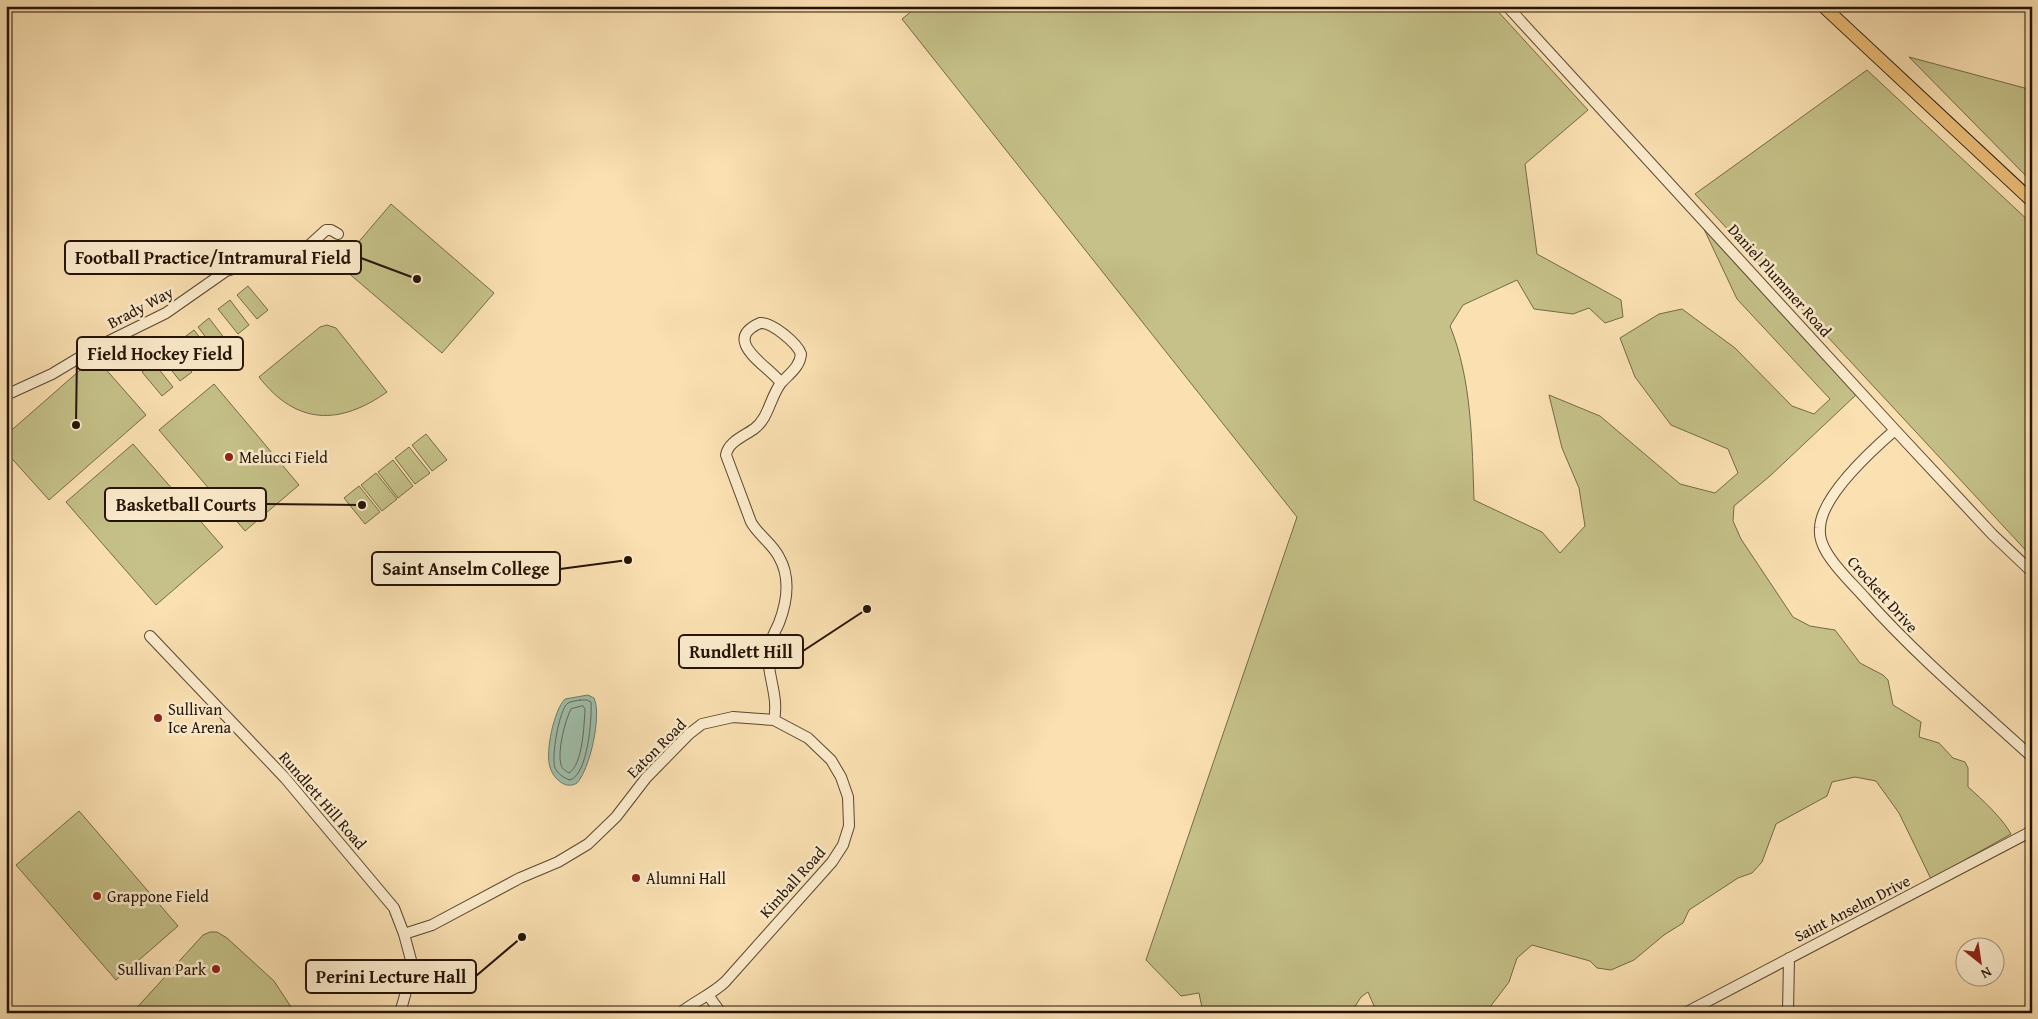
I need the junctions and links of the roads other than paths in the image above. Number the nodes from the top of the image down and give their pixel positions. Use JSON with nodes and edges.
{"nodes":[{"id":1,"x":1507,"y":6,"type":"edge"},
{"id":2,"x":1823,"y":6,"type":"edge"},
{"id":3,"x":2032,"y":201,"type":"edge"},
{"id":4,"x":338,"y":234,"type":"dead end"},
{"id":5,"x":781,"y":383,"type":"junction"},
{"id":6,"x":6,"y":395,"type":"edge"},
{"id":7,"x":1895,"y":430,"type":"junction"},
{"id":8,"x":2032,"y":572,"type":"edge"},
{"id":9,"x":150,"y":636,"type":"dead end"},
{"id":10,"x":774,"y":720,"type":"junction"},
{"id":11,"x":2032,"y":756,"type":"edge"},
{"id":12,"x":2032,"y":831,"type":"edge"},
{"id":13,"x":404,"y":934,"type":"junction"},
{"id":14,"x":1789,"y":958,"type":"junction"},
{"id":15,"x":708,"y":996,"type":"junction"},
{"id":16,"x":400,"y":1013,"type":"edge"},
{"id":17,"x":680,"y":1013,"type":"edge"},
{"id":18,"x":721,"y":1013,"type":"edge"},
{"id":19,"x":1685,"y":1013,"type":"edge"},
{"id":20,"x":1788,"y":1013,"type":"edge"}],
"edges":[{"from":1,"to":7,"type":"street","name":"Daniel Plummer Road"},
{"from":2,"to":3,"type":"main road"},
{"from":4,"to":6,"type":"street","name":"Brady Way"},
{"from":5,"to":5,"type":"street"},
{"from":5,"to":10,"type":"street"},
{"from":7,"to":8,"type":"street","name":"Daniel Plummer Road"},
{"from":7,"to":11,"type":"street","name":"Crockett Drive"},
{"from":9,"to":13,"type":"street","name":"Rundlett Hill Road"},
{"from":10,"to":13,"type":"street","name":"Eaton Road"},
{"from":10,"to":15,"type":"street","name":"Kimball Road"},
{"from":12,"to":14,"type":"street","name":"Saint Anselm Drive"},
{"from":13,"to":16,"type":"street","name":"Rundlett Hill Road"},
{"from":14,"to":19,"type":"street","name":"Saint Anselm Drive"},
{"from":14,"to":20,"type":"street"},
{"from":15,"to":17,"type":"street","name":"Kimball Road"},
{"from":15,"to":18,"type":"street"}]}
